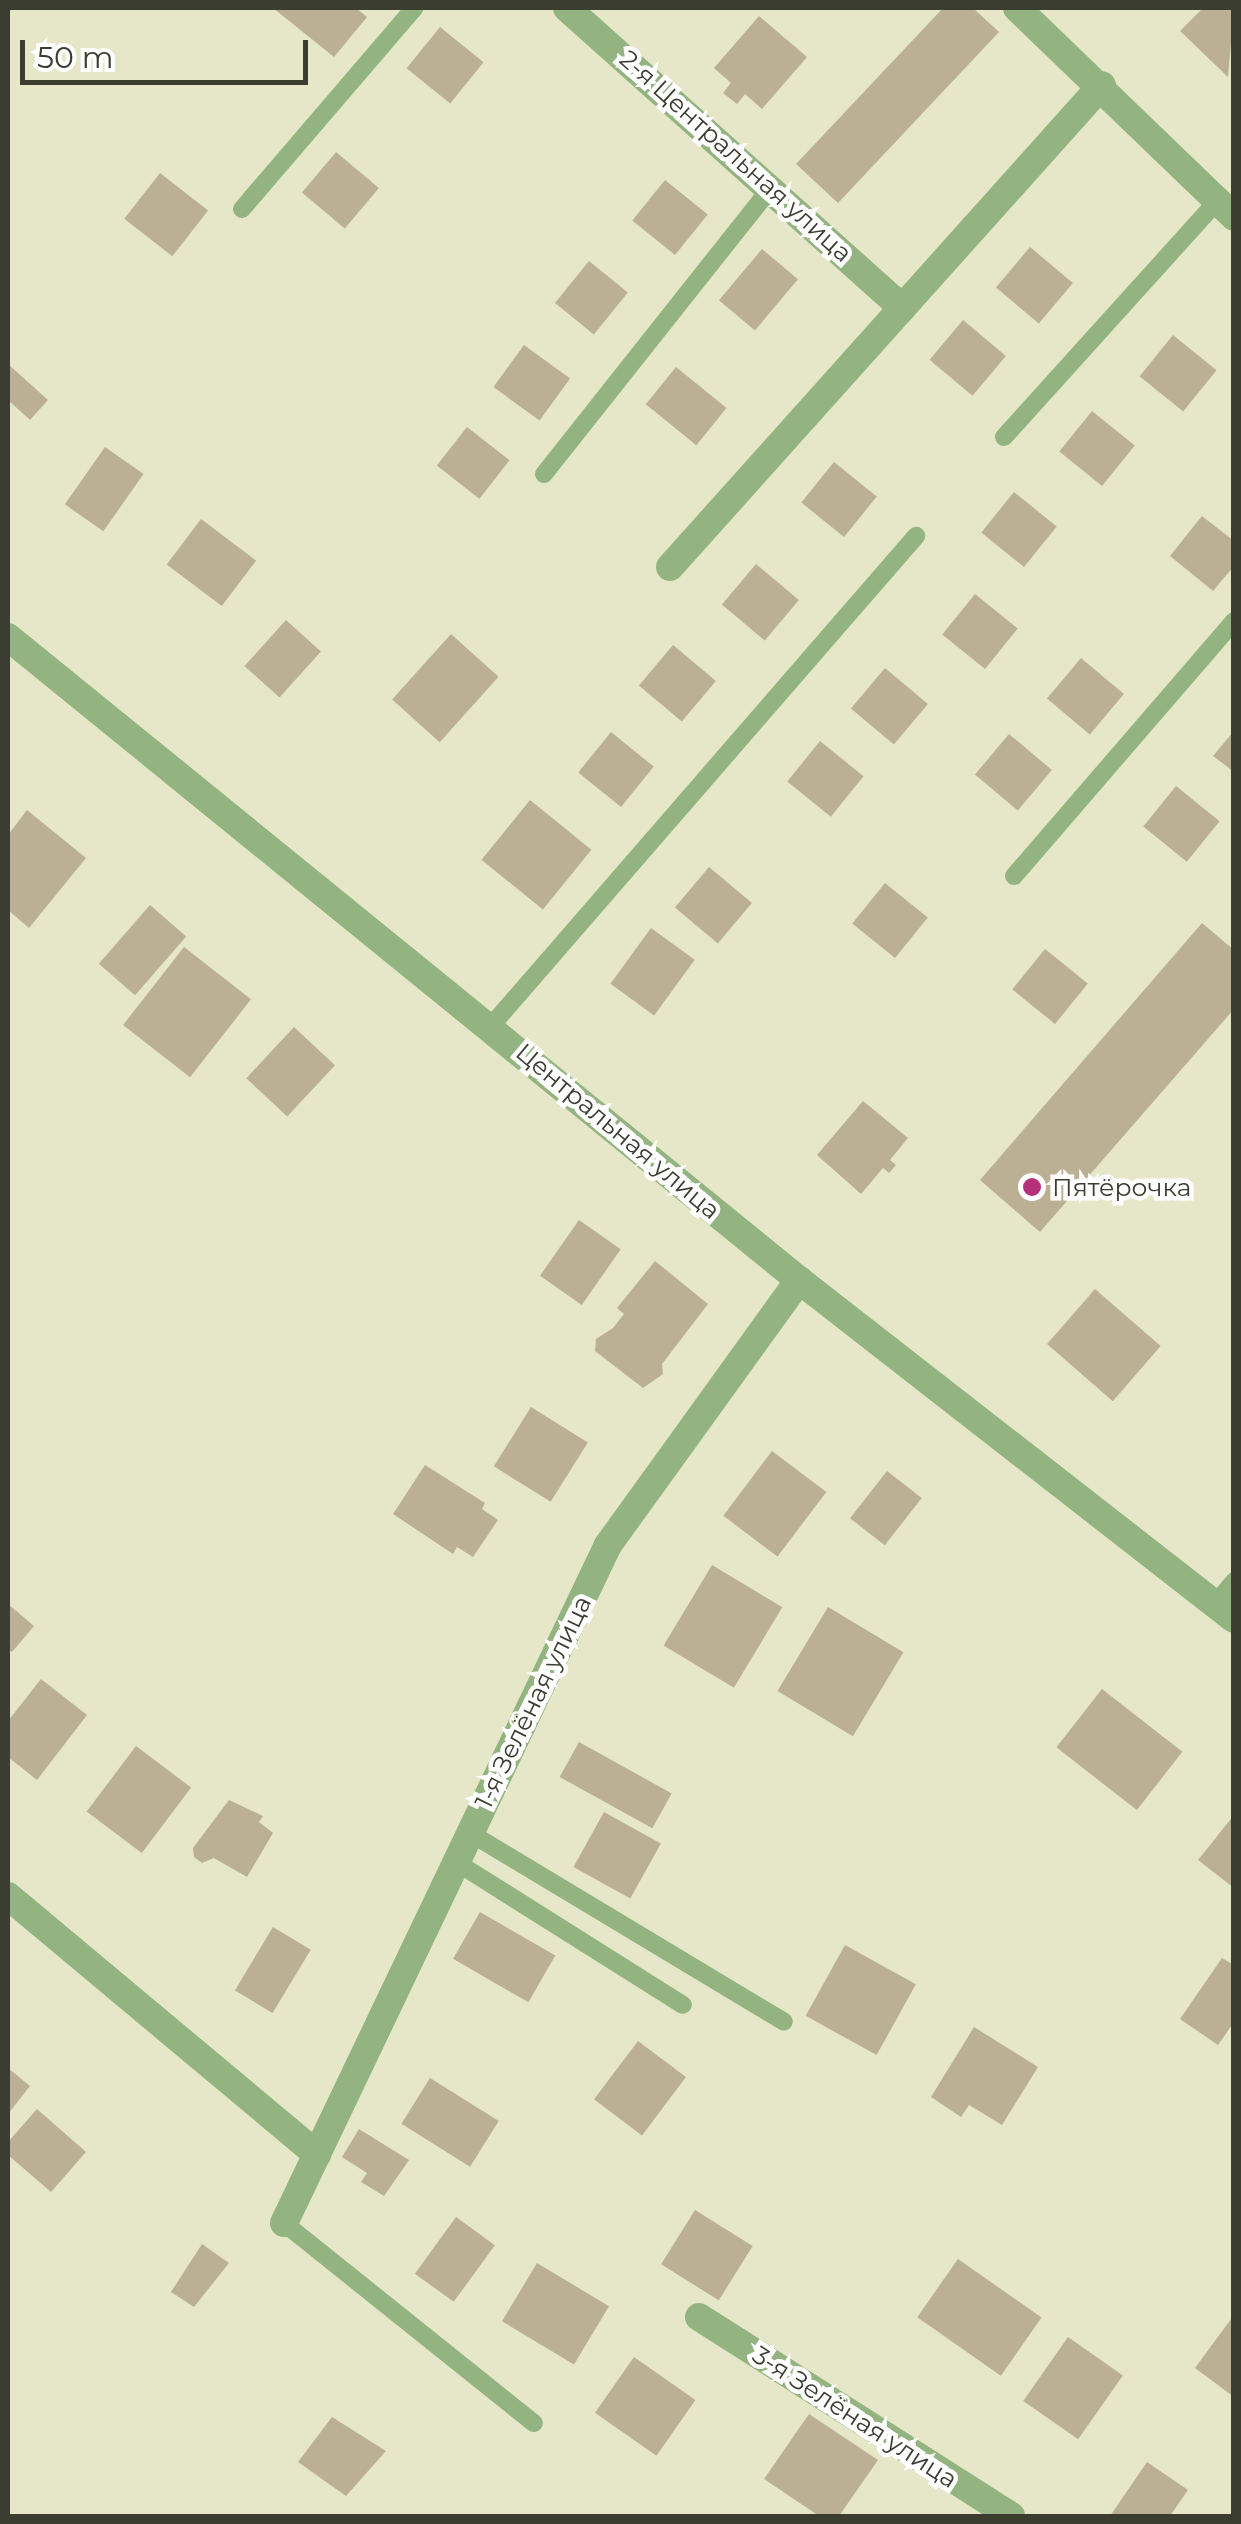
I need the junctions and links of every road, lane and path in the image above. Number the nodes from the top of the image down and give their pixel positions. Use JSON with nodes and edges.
{"nodes":[{"id":1,"x":414,"y":8,"type":"edge"},
{"id":2,"x":567,"y":8,"type":"edge"},
{"id":3,"x":1017,"y":8,"type":"edge"},
{"id":4,"x":1102,"y":85,"type":"junction"},
{"id":5,"x":772,"y":186,"type":"junction"},
{"id":6,"x":1227,"y":207,"type":"edge"},
{"id":7,"x":242,"y":210,"type":"dead end"},
{"id":8,"x":903,"y":308,"type":"junction"},
{"id":9,"x":1004,"y":437,"type":"dead end"},
{"id":10,"x":544,"y":474,"type":"dead end"},
{"id":11,"x":916,"y":536,"type":"dead end"},
{"id":12,"x":670,"y":568,"type":"dead end"},
{"id":13,"x":1234,"y":621,"type":"edge"},
{"id":14,"x":11,"y":648,"type":"edge"},
{"id":15,"x":1014,"y":876,"type":"dead end"},
{"id":16,"x":491,"y":1026,"type":"junction"},
{"id":17,"x":799,"y":1280,"type":"junction"},
{"id":18,"x":1234,"y":1582,"type":"edge"},
{"id":19,"x":1224,"y":1612,"type":"edge"},
{"id":20,"x":470,"y":1833,"type":"junction"},
{"id":21,"x":456,"y":1862,"type":"junction"},
{"id":22,"x":8,"y":1896,"type":"edge"},
{"id":23,"x":683,"y":2005,"type":"dead end"},
{"id":24,"x":784,"y":2022,"type":"dead end"},
{"id":25,"x":316,"y":2154,"type":"junction"},
{"id":26,"x":284,"y":2223,"type":"joint"},
{"id":27,"x":699,"y":2317,"type":"dead end"},
{"id":28,"x":534,"y":2423,"type":"dead end"},
{"id":29,"x":1011,"y":2516,"type":"edge"}],
"edges":[{"from":1,"to":7,"type":"lane"},
{"from":2,"to":5,"type":"street","name":"2-я Центральная улица"},
{"from":3,"to":4,"type":"street"},
{"from":4,"to":6,"type":"street"},
{"from":4,"to":8,"type":"street"},
{"from":5,"to":8,"type":"street","name":"2-я Центральная улица"},
{"from":5,"to":10,"type":"lane"},
{"from":6,"to":9,"type":"lane"},
{"from":8,"to":12,"type":"street"},
{"from":11,"to":16,"type":"lane"},
{"from":13,"to":15,"type":"lane"},
{"from":14,"to":16,"type":"street","name":"Центральная улица"},
{"from":16,"to":17,"type":"street","name":"Центральная улица"},
{"from":17,"to":19,"type":"street","name":"Центральная улица"},
{"from":17,"to":20,"type":"street","name":"1-я Зелёная улица"},
{"from":18,"to":19,"type":"lane"},
{"from":20,"to":21,"type":"street","name":"1-я Зелёная улица"},
{"from":20,"to":24,"type":"lane"},
{"from":21,"to":23,"type":"lane"},
{"from":21,"to":25,"type":"street","name":"1-я Зелёная улица"},
{"from":22,"to":25,"type":"street"},
{"from":25,"to":26,"type":"street","name":"1-я Зелёная улица"},
{"from":26,"to":28,"type":"lane"},
{"from":27,"to":29,"type":"street","name":"3-я Зелёная улица"}]}
